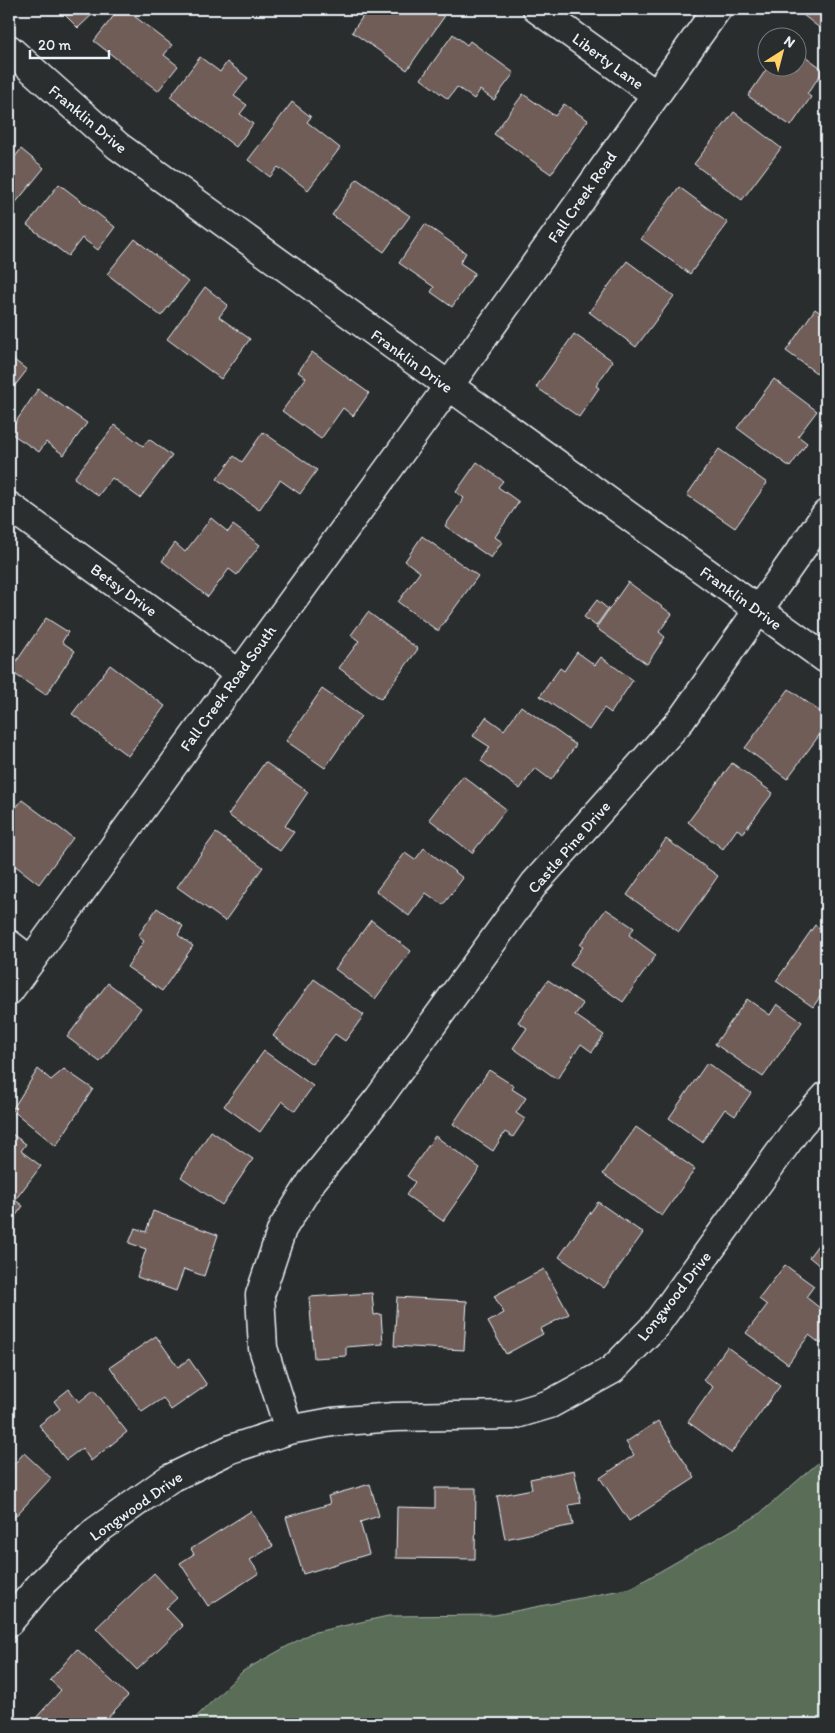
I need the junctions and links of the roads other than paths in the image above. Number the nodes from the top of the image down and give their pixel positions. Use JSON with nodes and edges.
{"nodes":[{"id":1,"x":537,"y":9,"type":"edge"},
{"id":2,"x":717,"y":9,"type":"edge"},
{"id":3,"x":9,"y":49,"type":"edge"},
{"id":4,"x":655,"y":94,"type":"junction"},
{"id":5,"x":448,"y":386,"type":"junction"},
{"id":6,"x":9,"y":506,"type":"edge"},
{"id":7,"x":826,"y":514,"type":"edge"},
{"id":8,"x":757,"y":610,"type":"junction"},
{"id":9,"x":826,"y":659,"type":"edge"},
{"id":10,"x":238,"y":673,"type":"junction"},
{"id":11,"x":9,"y":944,"type":"edge"},
{"id":12,"x":31,"y":961,"type":"junction"},
{"id":13,"x":9,"y":991,"type":"edge"},
{"id":14,"x":826,"y":1096,"type":"edge"},
{"id":15,"x":289,"y":1430,"type":"junction"},
{"id":16,"x":9,"y":1622,"type":"edge"}],
"edges":[{"from":1,"to":4,"type":"street","name":"Liberty Lane"},
{"from":2,"to":4,"type":"street","name":"Fall Creek Road"},
{"from":3,"to":5,"type":"street","name":"Franklin Drive"},
{"from":4,"to":5,"type":"street","name":"Fall Creek Road"},
{"from":5,"to":8,"type":"street","name":"Franklin Drive"},
{"from":5,"to":10,"type":"street","name":"Fall Creek Road South"},
{"from":6,"to":10,"type":"street","name":"Betsy Drive"},
{"from":7,"to":8,"type":"street","name":"Castle Pine Drive"},
{"from":8,"to":9,"type":"street","name":"Franklin Drive"},
{"from":8,"to":15,"type":"street","name":"Castle Pine Drive"},
{"from":10,"to":12,"type":"street","name":"Fall Creek Road South"},
{"from":11,"to":12,"type":"street"},
{"from":12,"to":13,"type":"street","name":"Fall Creek Road South"},
{"from":14,"to":15,"type":"street","name":"Longwood Drive"},
{"from":15,"to":16,"type":"street","name":"Longwood Drive"}]}
